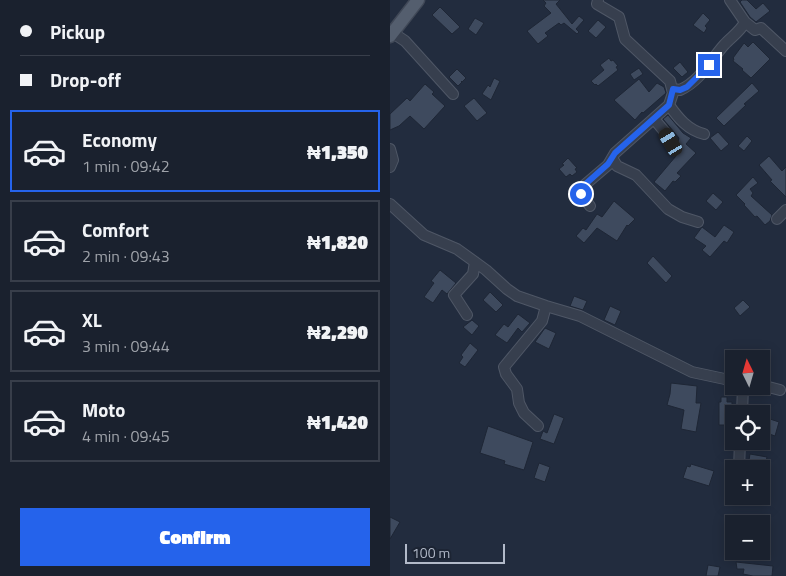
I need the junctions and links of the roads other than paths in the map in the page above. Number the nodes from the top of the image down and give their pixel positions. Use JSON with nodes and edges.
{"nodes":[{"id":1,"x":418,"y":0,"type":"edge"},
{"id":2,"x":598,"y":0,"type":"edge"},
{"id":3,"x":730,"y":0,"type":"edge"},
{"id":4,"x":745,"y":22,"type":"junction"},
{"id":5,"x":391,"y":35,"type":"edge"},
{"id":6,"x":786,"y":51,"type":"edge"},
{"id":7,"x":673,"y":89,"type":"junction"},
{"id":8,"x":453,"y":94,"type":"dead end"},
{"id":9,"x":669,"y":105,"type":"junction"},
{"id":10,"x":654,"y":120,"type":"junction"},
{"id":11,"x":704,"y":134,"type":"dead end"},
{"id":12,"x":671,"y":142,"type":"dead end"},
{"id":13,"x":390,"y":149,"type":"edge"},
{"id":14,"x":612,"y":158,"type":"junction"},
{"id":15,"x":390,"y":168,"type":"edge"},
{"id":16,"x":390,"y":204,"type":"edge"},
{"id":17,"x":590,"y":206,"type":"dead end"},
{"id":18,"x":786,"y":210,"type":"edge"},
{"id":19,"x":777,"y":219,"type":"dead end"},
{"id":20,"x":698,"y":222,"type":"dead end"},
{"id":21,"x":476,"y":262,"type":"junction"},
{"id":22,"x":546,"y":306,"type":"junction"},
{"id":23,"x":467,"y":315,"type":"dead end"},
{"id":24,"x":725,"y":379,"type":"edge"},
{"id":25,"x":770,"y":387,"type":"edge"},
{"id":26,"x":780,"y":390,"type":"dead end"},
{"id":27,"x":538,"y":426,"type":"dead end"}],
"edges":[{"from":1,"to":5,"type":"main road"},
{"from":2,"to":7,"type":"street"},
{"from":3,"to":4,"type":"street"},
{"from":4,"to":6,"type":"street"},
{"from":4,"to":7,"type":"street"},
{"from":5,"to":8,"type":"street"},
{"from":7,"to":9,"type":"street"},
{"from":9,"to":10,"type":"street"},
{"from":9,"to":11,"type":"street"},
{"from":10,"to":12,"type":"street"},
{"from":10,"to":14,"type":"street"},
{"from":13,"to":15,"type":"street"},
{"from":14,"to":17,"type":"street"},
{"from":14,"to":20,"type":"street"},
{"from":16,"to":21,"type":"street"},
{"from":18,"to":19,"type":"street"},
{"from":21,"to":22,"type":"street"},
{"from":21,"to":23,"type":"street"},
{"from":22,"to":24,"type":"street"},
{"from":22,"to":27,"type":"street"},
{"from":25,"to":26,"type":"street"}]}
